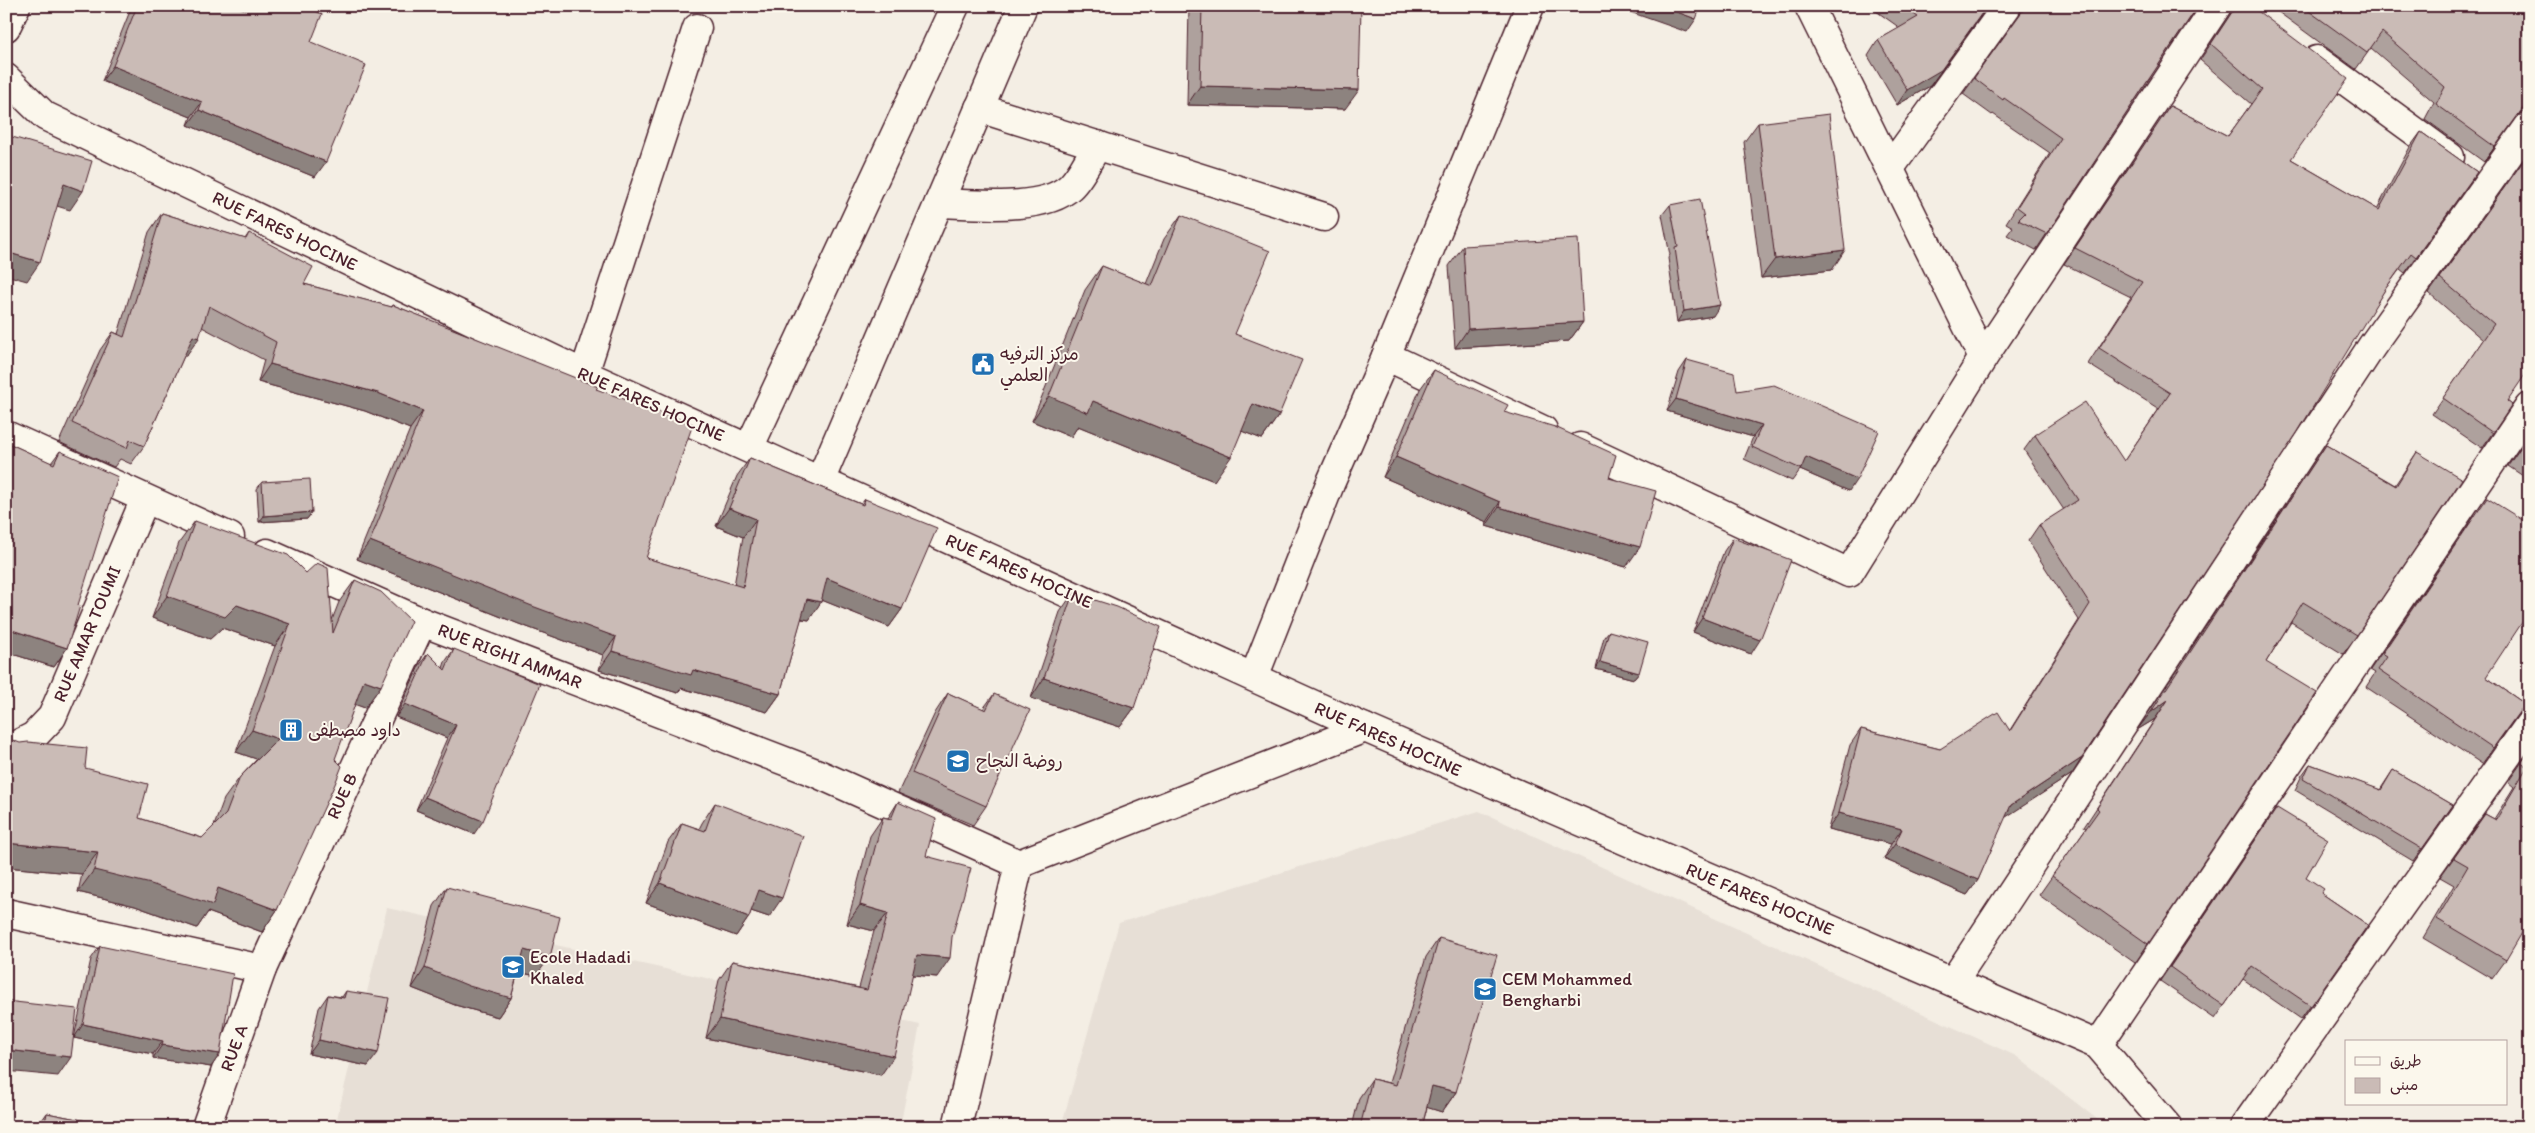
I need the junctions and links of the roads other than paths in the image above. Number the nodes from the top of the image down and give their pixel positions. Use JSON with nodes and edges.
{"nodes":[{"id":1,"x":16,"y":6,"type":"edge"},
{"id":2,"x":956,"y":6,"type":"edge"},
{"id":3,"x":1023,"y":6,"type":"edge"},
{"id":4,"x":1530,"y":6,"type":"edge"},
{"id":5,"x":1809,"y":6,"type":"edge"},
{"id":6,"x":2007,"y":6,"type":"edge"},
{"id":7,"x":2217,"y":6,"type":"edge"},
{"id":8,"x":6,"y":27,"type":"edge"},
{"id":9,"x":697,"y":28,"type":"dead end"},
{"id":10,"x":2298,"y":46,"type":"edge"},
{"id":11,"x":6,"y":78,"type":"edge"},
{"id":12,"x":980,"y":108,"type":"junction"},
{"id":13,"x":2529,"y":126,"type":"edge"},
{"id":14,"x":1098,"y":145,"type":"junction"},
{"id":15,"x":1890,"y":168,"type":"junction"},
{"id":16,"x":2489,"y":185,"type":"junction"},
{"id":17,"x":939,"y":203,"type":"junction"},
{"id":18,"x":1324,"y":217,"type":"dead end"},
{"id":19,"x":1386,"y":356,"type":"junction"},
{"id":20,"x":1983,"y":358,"type":"junction"},
{"id":21,"x":584,"y":374,"type":"junction"},
{"id":22,"x":2529,"y":407,"type":"edge"},
{"id":23,"x":6,"y":435,"type":"edge"},
{"id":24,"x":748,"y":448,"type":"junction"},
{"id":25,"x":820,"y":481,"type":"junction"},
{"id":26,"x":144,"y":499,"type":"junction"},
{"id":27,"x":422,"y":622,"type":"junction"},
{"id":28,"x":1254,"y":677,"type":"junction"},
{"id":29,"x":2529,"y":725,"type":"edge"},
{"id":30,"x":1365,"y":728,"type":"junction"},
{"id":31,"x":6,"y":750,"type":"edge"},
{"id":32,"x":1018,"y":864,"type":"junction"},
{"id":33,"x":6,"y":913,"type":"edge"},
{"id":34,"x":262,"y":969,"type":"junction"},
{"id":35,"x":1953,"y":982,"type":"junction"},
{"id":36,"x":2098,"y":1044,"type":"junction"},
{"id":37,"x":206,"y":1127,"type":"edge"},
{"id":38,"x":957,"y":1127,"type":"edge"},
{"id":39,"x":2168,"y":1127,"type":"edge"},
{"id":40,"x":2244,"y":1127,"type":"edge"}],
"edges":[{"from":1,"to":8,"type":"street"},
{"from":2,"to":24,"type":"street"},
{"from":3,"to":12,"type":"street"},
{"from":4,"to":19,"type":"street"},
{"from":5,"to":15,"type":"street"},
{"from":6,"to":15,"type":"street"},
{"from":7,"to":20,"type":"street"},
{"from":9,"to":21,"type":"street"},
{"from":10,"to":16,"type":"street"},
{"from":11,"to":21,"type":"street","name":"RUE FARES HOCINE"},
{"from":12,"to":14,"type":"street"},
{"from":12,"to":17,"type":"street"},
{"from":13,"to":16,"type":"street"},
{"from":14,"to":17,"type":"street"},
{"from":14,"to":18,"type":"street"},
{"from":15,"to":20,"type":"street"},
{"from":16,"to":35,"type":"street"},
{"from":17,"to":25,"type":"street"},
{"from":19,"to":20,"type":"street"},
{"from":19,"to":28,"type":"street"},
{"from":21,"to":24,"type":"street","name":"RUE FARES HOCINE"},
{"from":22,"to":36,"type":"street"},
{"from":23,"to":26,"type":"street","name":"RUE RIGHI AMMAR"},
{"from":24,"to":25,"type":"street","name":"RUE FARES HOCINE"},
{"from":25,"to":28,"type":"street","name":"RUE FARES HOCINE"},
{"from":26,"to":27,"type":"street","name":"RUE RIGHI AMMAR"},
{"from":26,"to":31,"type":"street","name":"RUE AMAR TOUMI"},
{"from":27,"to":32,"type":"street","name":"RUE RIGHI AMMAR"},
{"from":27,"to":34,"type":"street","name":"RUE B"},
{"from":28,"to":30,"type":"street","name":"RUE FARES HOCINE"},
{"from":29,"to":40,"type":"street"},
{"from":30,"to":32,"type":"street"},
{"from":30,"to":35,"type":"street","name":"RUE FARES HOCINE"},
{"from":32,"to":38,"type":"street"},
{"from":33,"to":34,"type":"street"},
{"from":34,"to":37,"type":"street","name":"RUE A"},
{"from":35,"to":36,"type":"street","name":"RUE FARES HOCINE"},
{"from":36,"to":39,"type":"street","name":"RUE FARES HOCINE"}]}
